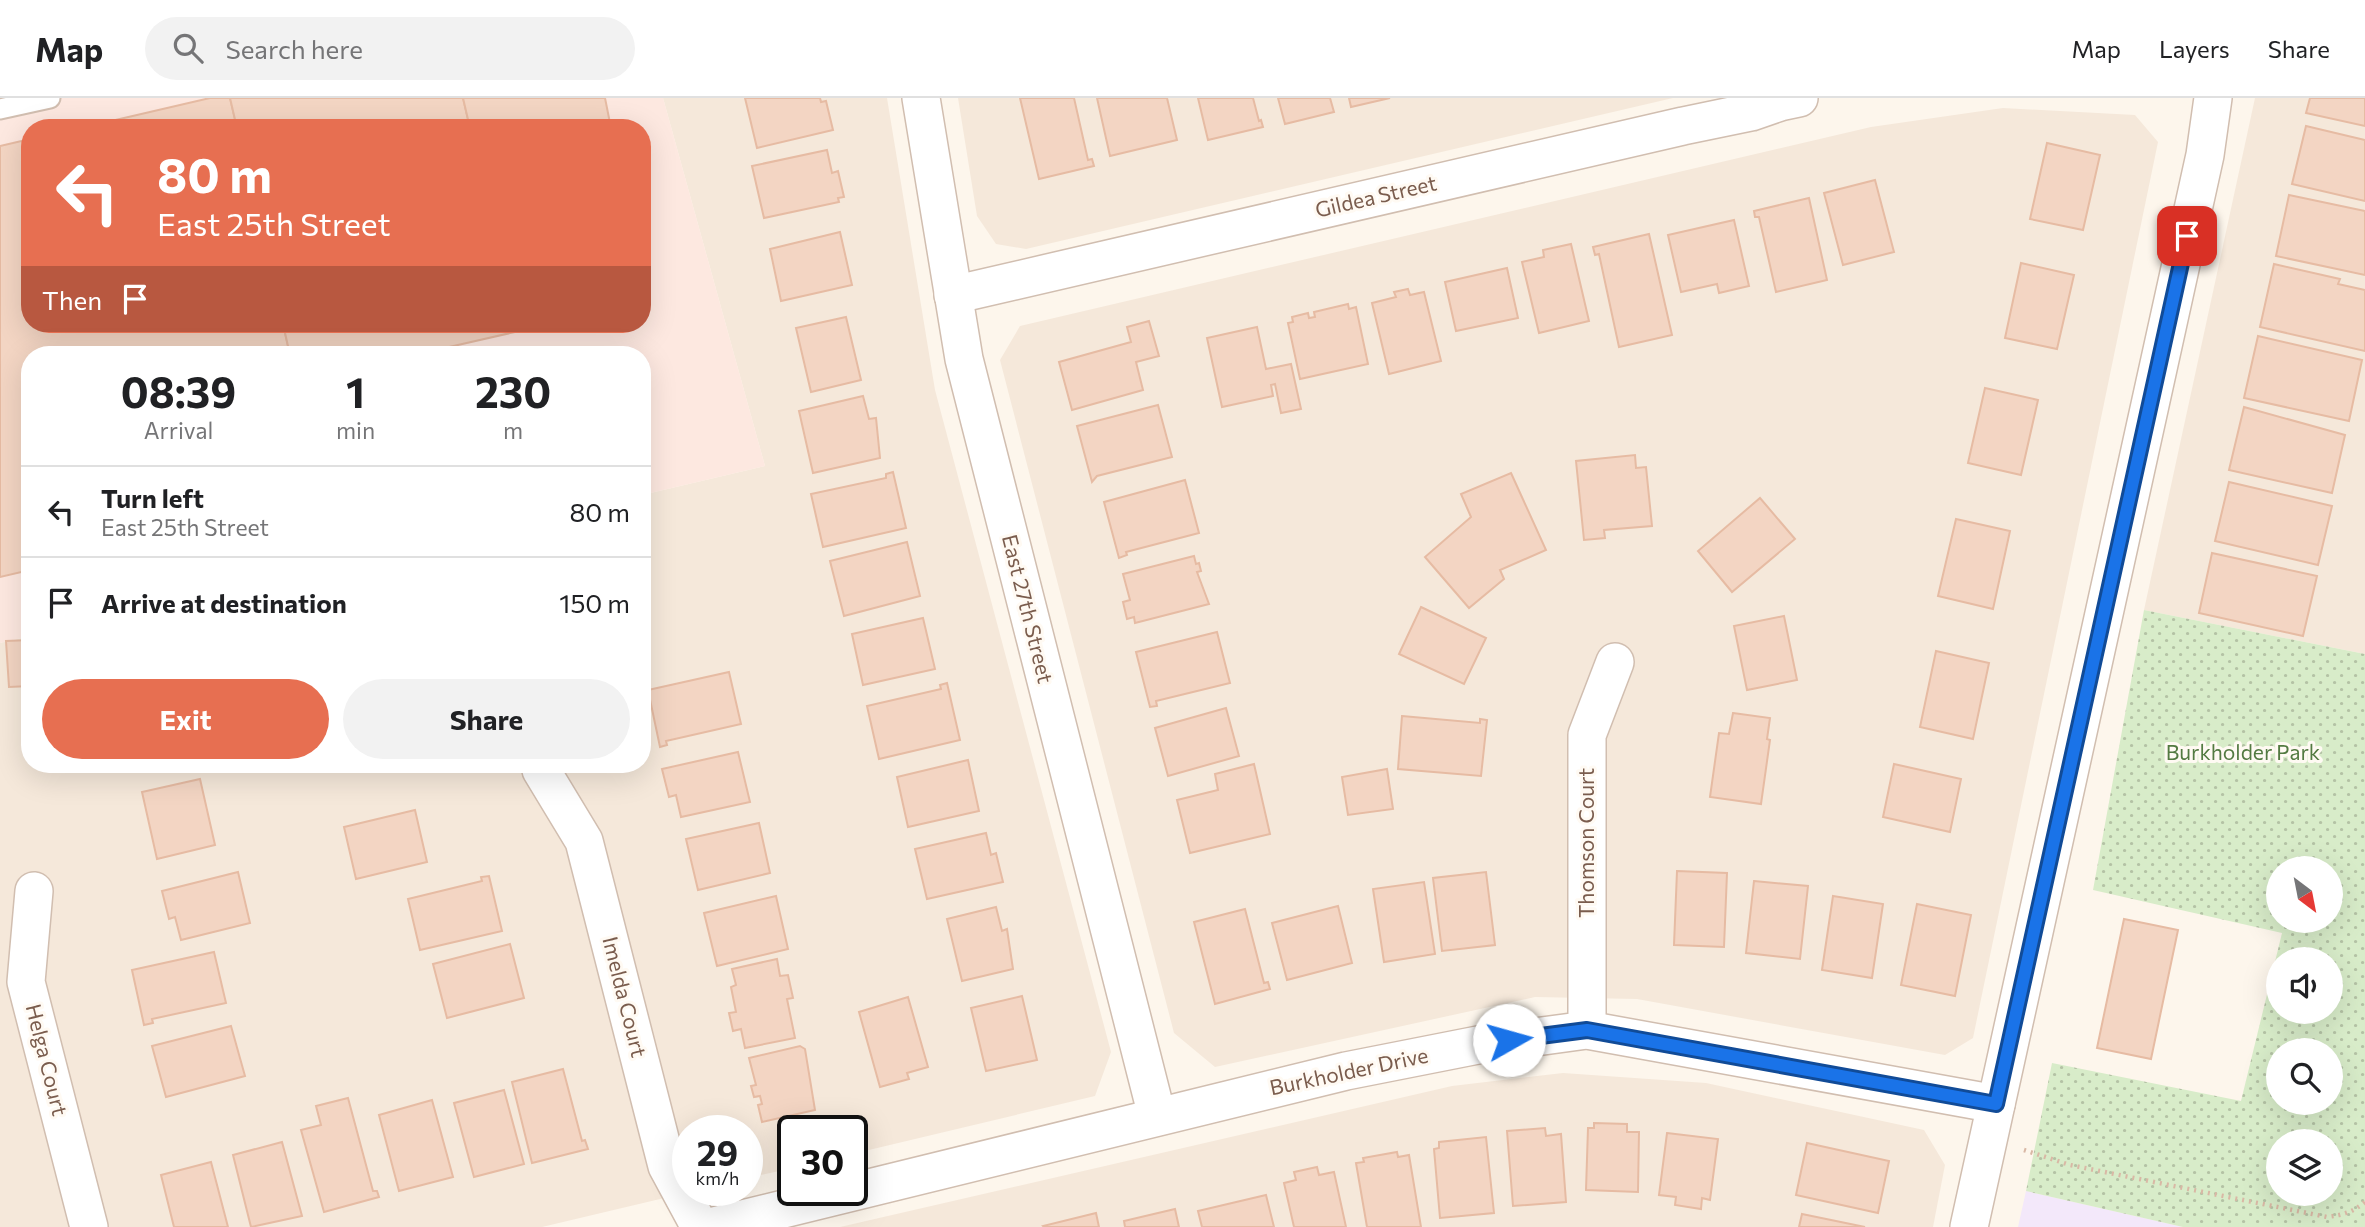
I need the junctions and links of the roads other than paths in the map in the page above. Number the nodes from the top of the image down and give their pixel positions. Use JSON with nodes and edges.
{"nodes":[{"id":1,"x":50,"y":98,"type":"edge"},
{"id":2,"x":921,"y":98,"type":"edge"},
{"id":3,"x":1800,"y":98,"type":"edge"},
{"id":4,"x":2213,"y":98,"type":"edge"},
{"id":5,"x":0,"y":109,"type":"edge"},
{"id":6,"x":953,"y":295,"type":"junction"},
{"id":7,"x":1615,"y":662,"type":"dead end"},
{"id":8,"x":543,"y":773,"type":"edge"},
{"id":9,"x":34,"y":891,"type":"dead end"},
{"id":10,"x":1587,"y":1030,"type":"junction"},
{"id":11,"x":1157,"y":1116,"type":"junction"},
{"id":12,"x":1993,"y":1121,"type":"junction"},
{"id":13,"x":89,"y":1227,"type":"edge"},
{"id":14,"x":700,"y":1227,"type":"edge"},
{"id":15,"x":710,"y":1227,"type":"edge"},
{"id":16,"x":1969,"y":1227,"type":"edge"}],
"edges":[{"from":1,"to":5,"type":"lane"},
{"from":2,"to":6,"type":"street","name":"East 27th Street"},
{"from":3,"to":6,"type":"street","name":"Gildea Street"},
{"from":4,"to":12,"type":"street"},
{"from":6,"to":11,"type":"street","name":"East 27th Street"},
{"from":7,"to":10,"type":"street","name":"Thomson Court"},
{"from":8,"to":14,"type":"street","name":"Imelda Court"},
{"from":9,"to":13,"type":"street","name":"Helga Court"},
{"from":10,"to":11,"type":"street","name":"Burkholder Drive"},
{"from":10,"to":12,"type":"street","name":"Burkholder Drive"},
{"from":11,"to":15,"type":"street","name":"Burkholder Drive"},
{"from":12,"to":16,"type":"street"}]}
